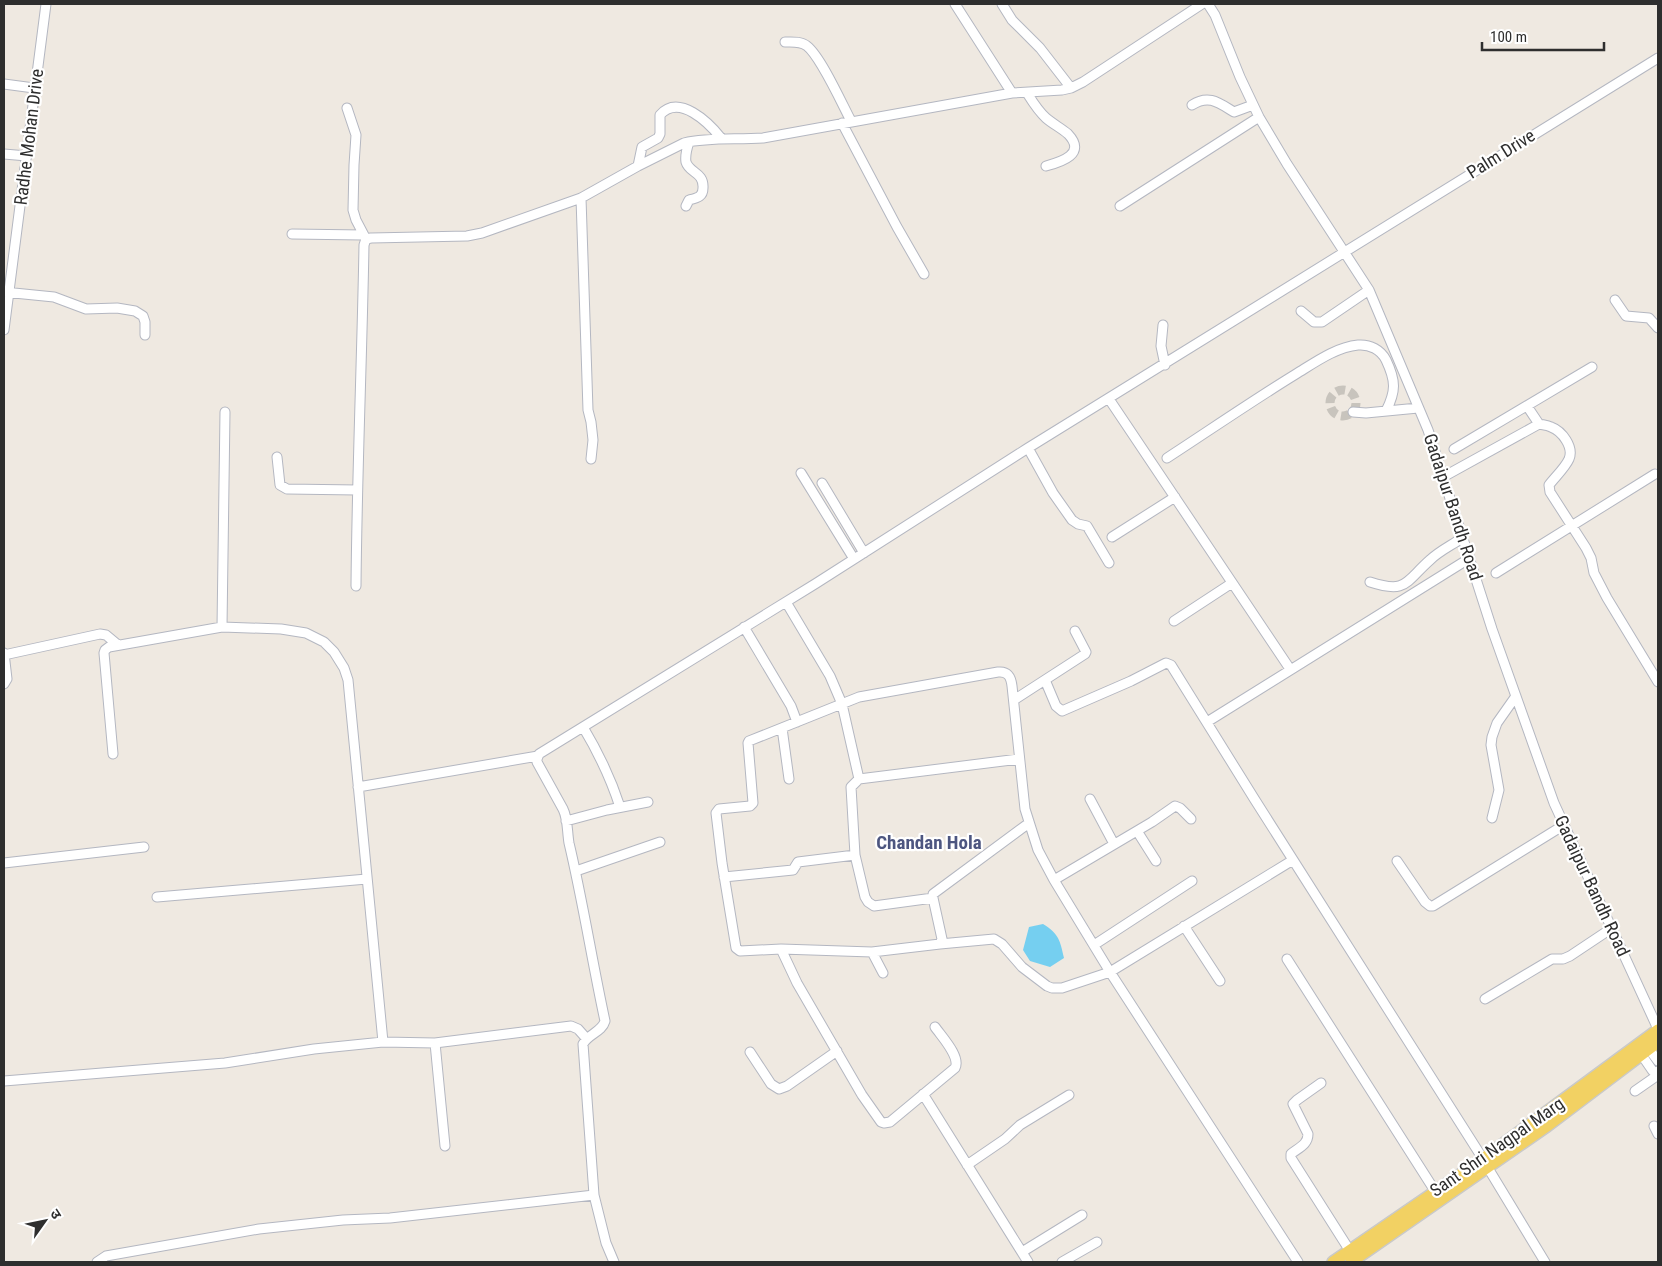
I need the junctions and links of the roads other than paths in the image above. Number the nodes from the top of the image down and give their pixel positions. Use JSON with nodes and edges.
{"nodes":[{"id":1,"x":46,"y":4,"type":"edge"},
{"id":2,"x":955,"y":4,"type":"edge"},
{"id":3,"x":1002,"y":4,"type":"edge"},
{"id":4,"x":1202,"y":4,"type":"edge"},
{"id":5,"x":1208,"y":4,"type":"edge"},
{"id":6,"x":1217,"y":4,"type":"edge"},
{"id":7,"x":1215,"y":15,"type":"junction"},
{"id":8,"x":785,"y":42,"type":"dead end"},
{"id":9,"x":1658,"y":58,"type":"edge"},
{"id":10,"x":4,"y":84,"type":"edge"},
{"id":11,"x":34,"y":88,"type":"junction"},
{"id":12,"x":1071,"y":88,"type":"junction"},
{"id":13,"x":1012,"y":93,"type":"junction"},
{"id":14,"x":1026,"y":93,"type":"junction"},
{"id":15,"x":1192,"y":105,"type":"dead end"},
{"id":16,"x":1254,"y":105,"type":"junction"},
{"id":17,"x":347,"y":108,"type":"dead end"},
{"id":18,"x":1259,"y":117,"type":"junction"},
{"id":19,"x":846,"y":122,"type":"junction"},
{"id":20,"x":721,"y":138,"type":"junction"},
{"id":21,"x":689,"y":142,"type":"junction"},
{"id":22,"x":4,"y":154,"type":"edge"},
{"id":23,"x":27,"y":156,"type":"junction"},
{"id":24,"x":638,"y":166,"type":"junction"},
{"id":25,"x":1046,"y":166,"type":"dead end"},
{"id":26,"x":581,"y":198,"type":"junction"},
{"id":27,"x":686,"y":206,"type":"dead end"},
{"id":28,"x":1120,"y":206,"type":"dead end"},
{"id":29,"x":292,"y":234,"type":"dead end"},
{"id":30,"x":364,"y":237,"type":"junction"},
{"id":31,"x":1345,"y":252,"type":"junction"},
{"id":32,"x":924,"y":274,"type":"dead end"},
{"id":33,"x":1370,"y":290,"type":"junction"},
{"id":34,"x":6,"y":292,"type":"edge"},
{"id":35,"x":1615,"y":300,"type":"dead end"},
{"id":36,"x":1301,"y":311,"type":"dead end"},
{"id":37,"x":1163,"y":325,"type":"dead end"},
{"id":38,"x":1658,"y":328,"type":"edge"},
{"id":39,"x":4,"y":330,"type":"edge"},
{"id":40,"x":145,"y":335,"type":"dead end"},
{"id":41,"x":1165,"y":365,"type":"junction"},
{"id":42,"x":1592,"y":367,"type":"dead end"},
{"id":43,"x":1109,"y":399,"type":"junction"},
{"id":44,"x":1527,"y":406,"type":"junction"},
{"id":45,"x":1418,"y":408,"type":"junction"},
{"id":46,"x":1386,"y":411,"type":"junction"},
{"id":47,"x":225,"y":412,"type":"dead end"},
{"id":48,"x":1353,"y":412,"type":"tunnel mouth"},
{"id":49,"x":1539,"y":424,"type":"junction"},
{"id":50,"x":1028,"y":448,"type":"junction"},
{"id":51,"x":1454,"y":449,"type":"dead end"},
{"id":52,"x":277,"y":457,"type":"dead end"},
{"id":53,"x":1167,"y":458,"type":"dead end"},
{"id":54,"x":591,"y":459,"type":"dead end"},
{"id":55,"x":802,"y":473,"type":"dead end"},
{"id":56,"x":1655,"y":474,"type":"dead end"},
{"id":57,"x":1443,"y":477,"type":"junction"},
{"id":58,"x":822,"y":483,"type":"dead end"},
{"id":59,"x":357,"y":490,"type":"junction"},
{"id":60,"x":1175,"y":497,"type":"junction"},
{"id":61,"x":1572,"y":526,"type":"junction"},
{"id":62,"x":1112,"y":537,"type":"dead end"},
{"id":63,"x":1462,"y":538,"type":"junction"},
{"id":64,"x":864,"y":553,"type":"junction"},
{"id":65,"x":1470,"y":558,"type":"junction"},
{"id":66,"x":854,"y":559,"type":"junction"},
{"id":67,"x":1109,"y":563,"type":"dead end"},
{"id":68,"x":1496,"y":573,"type":"dead end"},
{"id":69,"x":1370,"y":582,"type":"dead end"},
{"id":70,"x":1232,"y":583,"type":"junction"},
{"id":71,"x":356,"y":586,"type":"dead end"},
{"id":72,"x":786,"y":602,"type":"junction"},
{"id":73,"x":1174,"y":621,"type":"dead end"},
{"id":74,"x":222,"y":626,"type":"junction"},
{"id":75,"x":744,"y":627,"type":"junction"},
{"id":76,"x":1075,"y":631,"type":"dead end"},
{"id":77,"x":118,"y":645,"type":"junction"},
{"id":78,"x":4,"y":654,"type":"edge"},
{"id":79,"x":1290,"y":669,"type":"junction"},
{"id":80,"x":1045,"y":680,"type":"junction"},
{"id":81,"x":1658,"y":682,"type":"edge"},
{"id":82,"x":4,"y":684,"type":"edge"},
{"id":83,"x":1516,"y":696,"type":"junction"},
{"id":84,"x":1014,"y":700,"type":"junction"},
{"id":85,"x":842,"y":704,"type":"junction"},
{"id":86,"x":797,"y":722,"type":"junction"},
{"id":87,"x":1207,"y":722,"type":"junction"},
{"id":88,"x":583,"y":727,"type":"junction"},
{"id":89,"x":782,"y":728,"type":"junction"},
{"id":90,"x":114,"y":754,"type":"dead end"},
{"id":91,"x":538,"y":756,"type":"junction"},
{"id":92,"x":1019,"y":759,"type":"junction"},
{"id":93,"x":789,"y":779,"type":"dead end"},
{"id":94,"x":859,"y":779,"type":"junction"},
{"id":95,"x":358,"y":787,"type":"junction"},
{"id":96,"x":1090,"y":799,"type":"dead end"},
{"id":97,"x":648,"y":802,"type":"dead end"},
{"id":98,"x":620,"y":807,"type":"junction"},
{"id":99,"x":1492,"y":818,"type":"dead end"},
{"id":100,"x":1191,"y":819,"type":"dead end"},
{"id":101,"x":566,"y":821,"type":"junction"},
{"id":102,"x":1029,"y":823,"type":"junction"},
{"id":103,"x":1564,"y":825,"type":"junction"},
{"id":104,"x":1137,"y":831,"type":"junction"},
{"id":105,"x":660,"y":842,"type":"dead end"},
{"id":106,"x":1114,"y":844,"type":"junction"},
{"id":107,"x":144,"y":847,"type":"dead end"},
{"id":108,"x":855,"y":855,"type":"junction"},
{"id":109,"x":1293,"y":860,"type":"junction"},
{"id":110,"x":1156,"y":861,"type":"dead end"},
{"id":111,"x":1397,"y":861,"type":"dead end"},
{"id":112,"x":4,"y":863,"type":"edge"},
{"id":113,"x":576,"y":871,"type":"junction"},
{"id":114,"x":724,"y":877,"type":"junction"},
{"id":115,"x":367,"y":879,"type":"junction"},
{"id":116,"x":1054,"y":880,"type":"junction"},
{"id":117,"x":1192,"y":881,"type":"dead end"},
{"id":118,"x":157,"y":897,"type":"dead end"},
{"id":119,"x":933,"y":898,"type":"junction"},
{"id":120,"x":1184,"y":926,"type":"junction"},
{"id":121,"x":1612,"y":928,"type":"junction"},
{"id":122,"x":940,"y":944,"type":"junction"},
{"id":123,"x":1094,"y":945,"type":"junction"},
{"id":124,"x":781,"y":949,"type":"junction"},
{"id":125,"x":872,"y":952,"type":"junction"},
{"id":126,"x":1287,"y":958,"type":"dead end"},
{"id":127,"x":1110,"y":972,"type":"junction"},
{"id":128,"x":883,"y":973,"type":"dead end"},
{"id":129,"x":1220,"y":981,"type":"dead end"},
{"id":130,"x":1485,"y":999,"type":"dead end"},
{"id":131,"x":935,"y":1027,"type":"dead end"},
{"id":132,"x":1658,"y":1029,"type":"edge"},
{"id":133,"x":586,"y":1038,"type":"junction"},
{"id":134,"x":384,"y":1042,"type":"junction"},
{"id":135,"x":435,"y":1043,"type":"junction"},
{"id":136,"x":1650,"y":1048,"type":"edge"},
{"id":137,"x":837,"y":1050,"type":"junction"},
{"id":138,"x":750,"y":1052,"type":"dead end"},
{"id":139,"x":1658,"y":1061,"type":"edge"},
{"id":140,"x":1658,"y":1073,"type":"edge"},
{"id":141,"x":4,"y":1081,"type":"edge"},
{"id":142,"x":1322,"y":1083,"type":"dead end"},
{"id":143,"x":1636,"y":1091,"type":"dead end"},
{"id":144,"x":923,"y":1094,"type":"junction"},
{"id":145,"x":1069,"y":1095,"type":"dead end"},
{"id":146,"x":445,"y":1146,"type":"dead end"},
{"id":147,"x":1486,"y":1163,"type":"junction"},
{"id":148,"x":967,"y":1165,"type":"junction"},
{"id":149,"x":1435,"y":1191,"type":"junction"},
{"id":150,"x":594,"y":1194,"type":"junction"},
{"id":151,"x":1082,"y":1215,"type":"dead end"},
{"id":152,"x":1097,"y":1242,"type":"dead end"},
{"id":153,"x":1022,"y":1252,"type":"junction"},
{"id":154,"x":1351,"y":1257,"type":"edge"},
{"id":155,"x":97,"y":1262,"type":"edge"},
{"id":156,"x":614,"y":1262,"type":"edge"},
{"id":157,"x":1028,"y":1262,"type":"edge"},
{"id":158,"x":1062,"y":1262,"type":"edge"},
{"id":159,"x":1298,"y":1262,"type":"edge"},
{"id":160,"x":1333,"y":1262,"type":"edge"},
{"id":161,"x":1545,"y":1262,"type":"edge"}],
"edges":[{"from":1,"to":11,"type":"street","name":"Radhe Mohan Drive"},
{"from":2,"to":13,"type":"street"},
{"from":3,"to":12,"type":"street"},
{"from":4,"to":12,"type":"street"},
{"from":5,"to":7,"type":"street","name":"Gadaipur Bandh Road"},
{"from":6,"to":7,"type":"street"},
{"from":7,"to":16,"type":"street","name":"Gadaipur Bandh Road"},
{"from":8,"to":19,"type":"street"},
{"from":9,"to":31,"type":"street","name":"Palm Drive"},
{"from":10,"to":11,"type":"street"},
{"from":11,"to":23,"type":"street","name":"Radhe Mohan Drive"},
{"from":12,"to":14,"type":"street"},
{"from":13,"to":14,"type":"street"},
{"from":13,"to":19,"type":"street"},
{"from":14,"to":25,"type":"street"},
{"from":15,"to":16,"type":"street"},
{"from":16,"to":18,"type":"street","name":"Gadaipur Bandh Road"},
{"from":17,"to":30,"type":"street"},
{"from":18,"to":28,"type":"street"},
{"from":18,"to":31,"type":"street","name":"Gadaipur Bandh Road"},
{"from":19,"to":20,"type":"street"},
{"from":19,"to":32,"type":"street"},
{"from":20,"to":21,"type":"street"},
{"from":20,"to":24,"type":"street"},
{"from":21,"to":24,"type":"street"},
{"from":21,"to":27,"type":"street"},
{"from":22,"to":23,"type":"street"},
{"from":23,"to":34,"type":"street","name":"Radhe Mohan Drive"},
{"from":24,"to":26,"type":"street"},
{"from":26,"to":30,"type":"street"},
{"from":26,"to":54,"type":"street"},
{"from":29,"to":30,"type":"street"},
{"from":30,"to":59,"type":"street"},
{"from":31,"to":33,"type":"street","name":"Gadaipur Bandh Road"},
{"from":31,"to":41,"type":"street","name":"Palm Drive"},
{"from":33,"to":36,"type":"street"},
{"from":33,"to":45,"type":"street","name":"Gadaipur Bandh Road"},
{"from":34,"to":39,"type":"street","name":"Radhe Mohan Drive"},
{"from":34,"to":40,"type":"street"},
{"from":35,"to":38,"type":"street"},
{"from":37,"to":41,"type":"street"},
{"from":41,"to":43,"type":"street","name":"Palm Drive"},
{"from":42,"to":44,"type":"street"},
{"from":43,"to":50,"type":"street","name":"Palm Drive"},
{"from":43,"to":60,"type":"street"},
{"from":44,"to":49,"type":"street"},
{"from":44,"to":51,"type":"street"},
{"from":45,"to":46,"type":"street"},
{"from":45,"to":57,"type":"street","name":"Gadaipur Bandh Road"},
{"from":46,"to":48,"type":"street"},
{"from":46,"to":53,"type":"street"},
{"from":47,"to":74,"type":"street"},
{"from":49,"to":57,"type":"street"},
{"from":49,"to":61,"type":"street"},
{"from":50,"to":64,"type":"street","name":"Palm Drive"},
{"from":50,"to":67,"type":"street"},
{"from":52,"to":59,"type":"street"},
{"from":55,"to":66,"type":"street"},
{"from":56,"to":61,"type":"street"},
{"from":57,"to":63,"type":"street","name":"Gadaipur Bandh Road"},
{"from":58,"to":64,"type":"street"},
{"from":59,"to":71,"type":"street"},
{"from":60,"to":62,"type":"street"},
{"from":60,"to":70,"type":"street"},
{"from":61,"to":68,"type":"street"},
{"from":61,"to":81,"type":"street"},
{"from":63,"to":65,"type":"street","name":"Gadaipur Bandh Road"},
{"from":63,"to":69,"type":"street"},
{"from":64,"to":66,"type":"street","name":"Palm Drive"},
{"from":65,"to":79,"type":"street"},
{"from":65,"to":83,"type":"street","name":"Gadaipur Bandh Road"},
{"from":66,"to":72,"type":"street","name":"Palm Drive"},
{"from":70,"to":73,"type":"street"},
{"from":70,"to":79,"type":"street"},
{"from":72,"to":75,"type":"street","name":"Palm Drive"},
{"from":72,"to":85,"type":"street"},
{"from":74,"to":77,"type":"street"},
{"from":74,"to":95,"type":"street"},
{"from":75,"to":86,"type":"street"},
{"from":75,"to":88,"type":"street","name":"Palm Drive"},
{"from":76,"to":80,"type":"street"},
{"from":77,"to":78,"type":"street"},
{"from":77,"to":90,"type":"street"},
{"from":78,"to":82,"type":"street"},
{"from":79,"to":87,"type":"street"},
{"from":80,"to":84,"type":"street"},
{"from":80,"to":87,"type":"street"},
{"from":83,"to":99,"type":"street"},
{"from":83,"to":103,"type":"street","name":"Gadaipur Bandh Road"},
{"from":84,"to":85,"type":"street"},
{"from":84,"to":92,"type":"street"},
{"from":85,"to":86,"type":"street"},
{"from":85,"to":94,"type":"street"},
{"from":86,"to":89,"type":"street"},
{"from":87,"to":109,"type":"street"},
{"from":88,"to":91,"type":"street","name":"Palm Drive"},
{"from":88,"to":98,"type":"street"},
{"from":89,"to":93,"type":"street"},
{"from":89,"to":114,"type":"street"},
{"from":91,"to":95,"type":"street"},
{"from":91,"to":101,"type":"street"},
{"from":92,"to":94,"type":"street"},
{"from":92,"to":102,"type":"street"},
{"from":94,"to":108,"type":"street"},
{"from":95,"to":115,"type":"street"},
{"from":96,"to":106,"type":"street"},
{"from":97,"to":98,"type":"street"},
{"from":98,"to":101,"type":"street"},
{"from":100,"to":104,"type":"street"},
{"from":101,"to":113,"type":"street"},
{"from":102,"to":116,"type":"street"},
{"from":102,"to":119,"type":"street"},
{"from":103,"to":111,"type":"street"},
{"from":103,"to":121,"type":"street","name":"Gadaipur Bandh Road"},
{"from":104,"to":106,"type":"street"},
{"from":104,"to":110,"type":"street"},
{"from":105,"to":113,"type":"street"},
{"from":106,"to":116,"type":"street"},
{"from":107,"to":112,"type":"street"},
{"from":108,"to":114,"type":"street"},
{"from":108,"to":119,"type":"street"},
{"from":109,"to":120,"type":"street"},
{"from":109,"to":147,"type":"street"},
{"from":113,"to":133,"type":"street"},
{"from":114,"to":124,"type":"street"},
{"from":115,"to":118,"type":"street"},
{"from":115,"to":134,"type":"street"},
{"from":116,"to":123,"type":"street"},
{"from":117,"to":123,"type":"street"},
{"from":119,"to":122,"type":"street"},
{"from":120,"to":127,"type":"street"},
{"from":120,"to":129,"type":"street"},
{"from":121,"to":130,"type":"street"},
{"from":121,"to":132,"type":"street","name":"Gadaipur Bandh Road"},
{"from":122,"to":125,"type":"street"},
{"from":122,"to":127,"type":"street"},
{"from":123,"to":127,"type":"street"},
{"from":124,"to":125,"type":"street"},
{"from":124,"to":137,"type":"street"},
{"from":125,"to":128,"type":"street"},
{"from":126,"to":149,"type":"street"},
{"from":127,"to":159,"type":"street"},
{"from":131,"to":144,"type":"street"},
{"from":132,"to":147,"type":"main road","name":"Sant Shri Nagpal Marg"},
{"from":133,"to":135,"type":"street"},
{"from":133,"to":150,"type":"street"},
{"from":134,"to":135,"type":"street"},
{"from":134,"to":141,"type":"street"},
{"from":135,"to":146,"type":"street"},
{"from":136,"to":139,"type":"street"},
{"from":136,"to":140,"type":"street"},
{"from":136,"to":147,"type":"main road","name":"Sant Shri Nagpal Marg"},
{"from":137,"to":138,"type":"street"},
{"from":137,"to":144,"type":"street"},
{"from":140,"to":143,"type":"street"},
{"from":142,"to":154,"type":"street"},
{"from":144,"to":148,"type":"street"},
{"from":145,"to":148,"type":"street"},
{"from":147,"to":149,"type":"main road","name":"Sant Shri Nagpal Marg"},
{"from":147,"to":154,"type":"main road","name":"Sant Shri Nagpal Marg"},
{"from":147,"to":161,"type":"street"},
{"from":148,"to":153,"type":"street"},
{"from":149,"to":154,"type":"main road","name":"Sant Shri Nagpal Marg"},
{"from":150,"to":155,"type":"street"},
{"from":150,"to":156,"type":"street"},
{"from":151,"to":153,"type":"street"},
{"from":152,"to":158,"type":"street"},
{"from":153,"to":157,"type":"street"},
{"from":154,"to":160,"type":"main road","name":"Sant Shri Nagpal Marg"}]}
